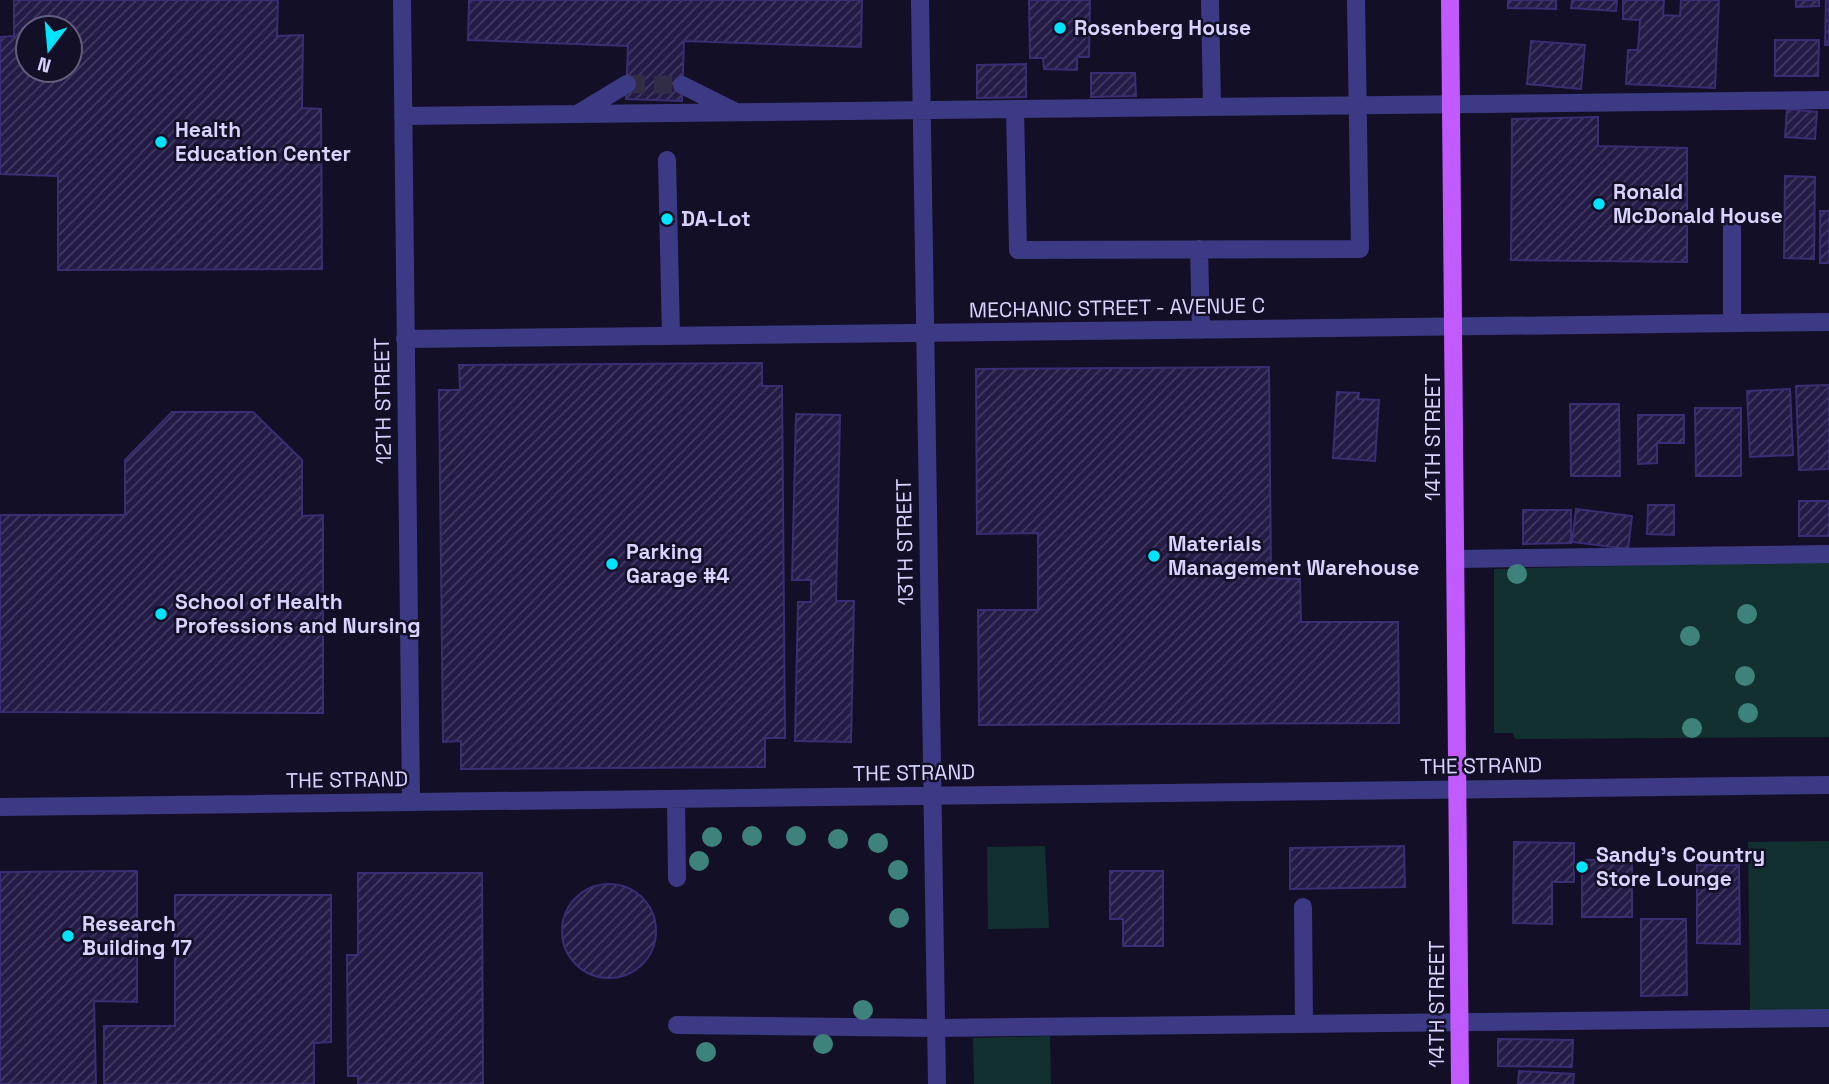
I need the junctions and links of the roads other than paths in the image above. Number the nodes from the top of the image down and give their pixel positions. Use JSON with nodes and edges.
{"nodes":[{"id":1,"x":402,"y":0,"type":"edge"},
{"id":2,"x":919,"y":0,"type":"edge"},
{"id":3,"x":1210,"y":0,"type":"edge"},
{"id":4,"x":1356,"y":0,"type":"edge"},
{"id":5,"x":1450,"y":0,"type":"edge"},
{"id":6,"x":627,"y":84,"type":"tunnel mouth"},
{"id":7,"x":682,"y":85,"type":"tunnel mouth"},
{"id":8,"x":1829,"y":100,"type":"edge"},
{"id":9,"x":1452,"y":104,"type":"junction"},
{"id":10,"x":1356,"y":105,"type":"junction"},
{"id":11,"x":1212,"y":107,"type":"junction"},
{"id":12,"x":922,"y":110,"type":"junction"},
{"id":13,"x":1015,"y":110,"type":"junction"},
{"id":14,"x":737,"y":112,"type":"junction"},
{"id":15,"x":576,"y":114,"type":"junction"},
{"id":16,"x":403,"y":116,"type":"junction"},
{"id":17,"x":667,"y":160,"type":"dead end"},
{"id":18,"x":1732,"y":226,"type":"dead end"},
{"id":19,"x":1199,"y":250,"type":"junction"},
{"id":20,"x":1829,"y":322,"type":"edge"},
{"id":21,"x":1731,"y":323,"type":"junction"},
{"id":22,"x":1455,"y":327,"type":"junction"},
{"id":23,"x":1201,"y":330,"type":"junction"},
{"id":24,"x":925,"y":333,"type":"junction"},
{"id":25,"x":671,"y":336,"type":"junction"},
{"id":26,"x":405,"y":339,"type":"junction"},
{"id":27,"x":1829,"y":554,"type":"edge"},
{"id":28,"x":1457,"y":559,"type":"junction"},
{"id":29,"x":1829,"y":785,"type":"edge"},
{"id":30,"x":1459,"y":789,"type":"junction"},
{"id":31,"x":932,"y":796,"type":"junction"},
{"id":32,"x":676,"y":799,"type":"junction"},
{"id":33,"x":411,"y":802,"type":"junction"},
{"id":34,"x":0,"y":807,"type":"edge"},
{"id":35,"x":677,"y":878,"type":"dead end"},
{"id":36,"x":1303,"y":907,"type":"dead end"},
{"id":37,"x":1829,"y":1018,"type":"edge"},
{"id":38,"x":1460,"y":1022,"type":"junction"},
{"id":39,"x":1304,"y":1023,"type":"junction"},
{"id":40,"x":677,"y":1025,"type":"dead end"},
{"id":41,"x":936,"y":1028,"type":"junction"},
{"id":42,"x":937,"y":1084,"type":"edge"},
{"id":43,"x":1460,"y":1084,"type":"edge"}],
"edges":[{"from":1,"to":16,"type":"street","name":"12TH STREET"},
{"from":2,"to":12,"type":"street","name":"13TH STREET"},
{"from":3,"to":11,"type":"street"},
{"from":4,"to":10,"type":"street"},
{"from":5,"to":9,"type":"main road","name":"14TH STREET"},
{"from":6,"to":15,"type":"street"},
{"from":7,"to":14,"type":"street"},
{"from":8,"to":9,"type":"street"},
{"from":9,"to":10,"type":"street"},
{"from":9,"to":22,"type":"main road","name":"14TH STREET"},
{"from":10,"to":11,"type":"street"},
{"from":10,"to":19,"type":"street"},
{"from":11,"to":13,"type":"street"},
{"from":12,"to":13,"type":"street"},
{"from":12,"to":14,"type":"street"},
{"from":12,"to":24,"type":"street","name":"13TH STREET"},
{"from":13,"to":19,"type":"street"},
{"from":14,"to":15,"type":"street"},
{"from":15,"to":16,"type":"street"},
{"from":16,"to":26,"type":"street","name":"12TH STREET"},
{"from":17,"to":25,"type":"street"},
{"from":18,"to":21,"type":"street"},
{"from":19,"to":23,"type":"street"},
{"from":20,"to":21,"type":"street","name":"MECHANIC STREET - AVENUE C"},
{"from":21,"to":22,"type":"street","name":"MECHANIC STREET - AVENUE C"},
{"from":22,"to":23,"type":"street","name":"MECHANIC STREET - AVENUE C"},
{"from":22,"to":28,"type":"main road","name":"14TH STREET"},
{"from":23,"to":24,"type":"street","name":"MECHANIC STREET - AVENUE C"},
{"from":24,"to":25,"type":"street","name":"MECHANIC STREET - AVENUE C"},
{"from":24,"to":31,"type":"street","name":"13TH STREET"},
{"from":25,"to":26,"type":"street","name":"MECHANIC STREET - AVENUE C"},
{"from":26,"to":33,"type":"street","name":"12TH STREET"},
{"from":27,"to":28,"type":"street"},
{"from":28,"to":30,"type":"main road","name":"14TH STREET"},
{"from":29,"to":30,"type":"street","name":"THE STRAND"},
{"from":30,"to":31,"type":"street","name":"THE STRAND"},
{"from":30,"to":38,"type":"main road","name":"14TH STREET"},
{"from":31,"to":32,"type":"street","name":"THE STRAND"},
{"from":31,"to":41,"type":"street","name":"13TH STREET"},
{"from":32,"to":33,"type":"street","name":"THE STRAND"},
{"from":32,"to":35,"type":"street"},
{"from":33,"to":34,"type":"street","name":"THE STRAND"},
{"from":36,"to":39,"type":"street"},
{"from":37,"to":38,"type":"street"},
{"from":38,"to":39,"type":"street"},
{"from":38,"to":43,"type":"main road","name":"14TH STREET"},
{"from":39,"to":41,"type":"street"},
{"from":40,"to":41,"type":"street"},
{"from":41,"to":42,"type":"street","name":"13TH STREET"}]}
